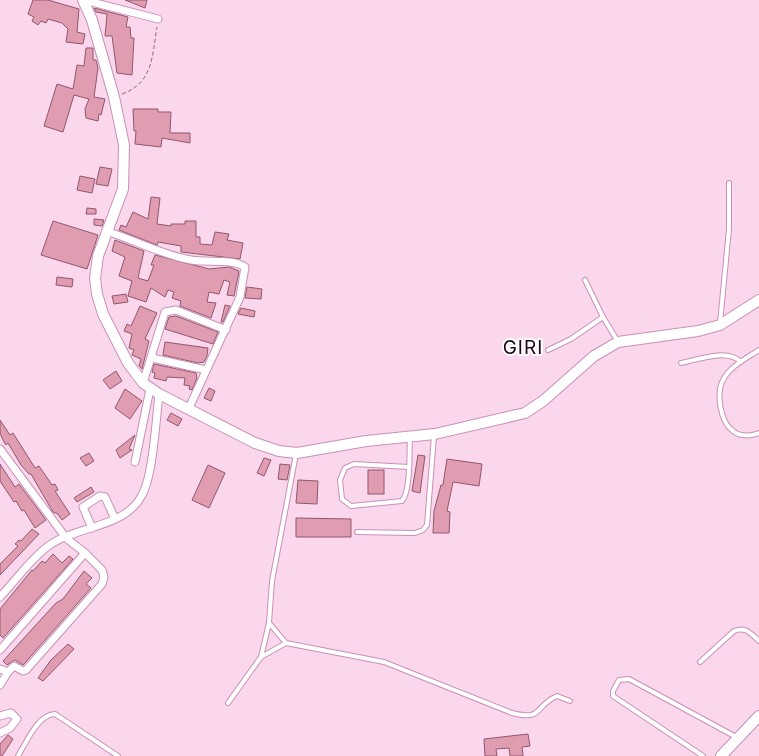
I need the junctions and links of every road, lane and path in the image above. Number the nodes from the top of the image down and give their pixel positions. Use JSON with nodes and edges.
{"nodes":[{"id":1,"x":84,"y":0,"type":"edge"},
{"id":2,"x":158,"y":19,"type":"joint"},
{"id":3,"x":114,"y":97,"type":"junction"},
{"id":4,"x":730,"y":182,"type":"dead end"},
{"id":5,"x":106,"y":231,"type":"junction"},
{"id":6,"x":585,"y":280,"type":"dead end"},
{"id":7,"x":759,"y":300,"type":"edge"},
{"id":8,"x":603,"y":318,"type":"junction"},
{"id":9,"x":720,"y":325,"type":"junction"},
{"id":10,"x":226,"y":330,"type":"junction"},
{"id":11,"x":618,"y":342,"type":"junction"},
{"id":12,"x":548,"y":350,"type":"dead end"},
{"id":13,"x":759,"y":350,"type":"edge"},
{"id":14,"x":152,"y":358,"type":"junction"},
{"id":15,"x":741,"y":362,"type":"junction"},
{"id":16,"x":681,"y":363,"type":"dead end"},
{"id":17,"x":206,"y":370,"type":"junction"},
{"id":18,"x":151,"y":389,"type":"junction"},
{"id":19,"x":189,"y":408,"type":"junction"},
{"id":20,"x":759,"y":433,"type":"edge"},
{"id":21,"x":434,"y":434,"type":"junction"},
{"id":22,"x":410,"y":435,"type":"junction"},
{"id":23,"x":0,"y":449,"type":"edge"},
{"id":24,"x":297,"y":453,"type":"junction"},
{"id":25,"x":135,"y":462,"type":"dead end"},
{"id":26,"x":408,"y":467,"type":"junction"},
{"id":27,"x":115,"y":519,"type":"junction"},
{"id":28,"x":92,"y":528,"type":"junction"},
{"id":29,"x":356,"y":532,"type":"dead end"},
{"id":30,"x":66,"y":538,"type":"junction"},
{"id":31,"x":85,"y":553,"type":"junction"},
{"id":32,"x":0,"y":597,"type":"edge"},
{"id":33,"x":269,"y":623,"type":"junction"},
{"id":34,"x":759,"y":642,"type":"edge"},
{"id":35,"x":286,"y":643,"type":"junction"},
{"id":36,"x":2,"y":645,"type":"edge"},
{"id":37,"x":261,"y":657,"type":"junction"},
{"id":38,"x":700,"y":662,"type":"dead end"},
{"id":39,"x":0,"y":669,"type":"edge"},
{"id":40,"x":8,"y":672,"type":"junction"},
{"id":41,"x":0,"y":685,"type":"edge"},
{"id":42,"x":570,"y":701,"type":"dead end"},
{"id":43,"x":228,"y":703,"type":"dead end"},
{"id":44,"x":0,"y":716,"type":"edge"},
{"id":45,"x":759,"y":716,"type":"edge"},
{"id":46,"x":1,"y":734,"type":"edge"},
{"id":47,"x":738,"y":738,"type":"junction"},
{"id":48,"x":18,"y":756,"type":"edge"},
{"id":49,"x":118,"y":756,"type":"edge"},
{"id":50,"x":703,"y":756,"type":"edge"},
{"id":51,"x":721,"y":756,"type":"edge"}],
"edges":[{"from":1,"to":2,"type":"street"},
{"from":1,"to":3,"type":"main road"},
{"from":2,"to":3,"type":"path"},
{"from":3,"to":5,"type":"main road"},
{"from":4,"to":9,"type":"lane"},
{"from":5,"to":10,"type":"street"},
{"from":5,"to":18,"type":"main road"},
{"from":6,"to":8,"type":"lane"},
{"from":7,"to":9,"type":"main road"},
{"from":8,"to":11,"type":"lane"},
{"from":8,"to":12,"type":"lane"},
{"from":9,"to":11,"type":"main road"},
{"from":10,"to":14,"type":"street"},
{"from":10,"to":17,"type":"street"},
{"from":11,"to":21,"type":"main road"},
{"from":13,"to":15,"type":"lane"},
{"from":14,"to":17,"type":"street"},
{"from":14,"to":18,"type":"street"},
{"from":15,"to":16,"type":"lane"},
{"from":15,"to":20,"type":"lane"},
{"from":17,"to":19,"type":"street"},
{"from":18,"to":19,"type":"main road"},
{"from":18,"to":25,"type":"street"},
{"from":18,"to":27,"type":"street"},
{"from":19,"to":24,"type":"main road"},
{"from":21,"to":22,"type":"main road"},
{"from":21,"to":29,"type":"lane"},
{"from":22,"to":24,"type":"main road"},
{"from":22,"to":26,"type":"lane"},
{"from":23,"to":30,"type":"street"},
{"from":24,"to":33,"type":"lane"},
{"from":26,"to":26,"type":"lane"},
{"from":27,"to":28,"type":"street"},
{"from":27,"to":28,"type":"street"},
{"from":28,"to":30,"type":"street"},
{"from":30,"to":31,"type":"street"},
{"from":30,"to":32,"type":"street"},
{"from":31,"to":36,"type":"street"},
{"from":31,"to":40,"type":"street"},
{"from":33,"to":35,"type":"lane"},
{"from":33,"to":37,"type":"lane"},
{"from":34,"to":38,"type":"lane"},
{"from":35,"to":37,"type":"lane"},
{"from":35,"to":42,"type":"lane"},
{"from":37,"to":43,"type":"lane"},
{"from":39,"to":40,"type":"street"},
{"from":40,"to":41,"type":"street"},
{"from":44,"to":46,"type":"street"},
{"from":45,"to":47,"type":"main road"},
{"from":47,"to":50,"type":"lane"},
{"from":47,"to":51,"type":"main road"},
{"from":48,"to":49,"type":"lane"}]}
